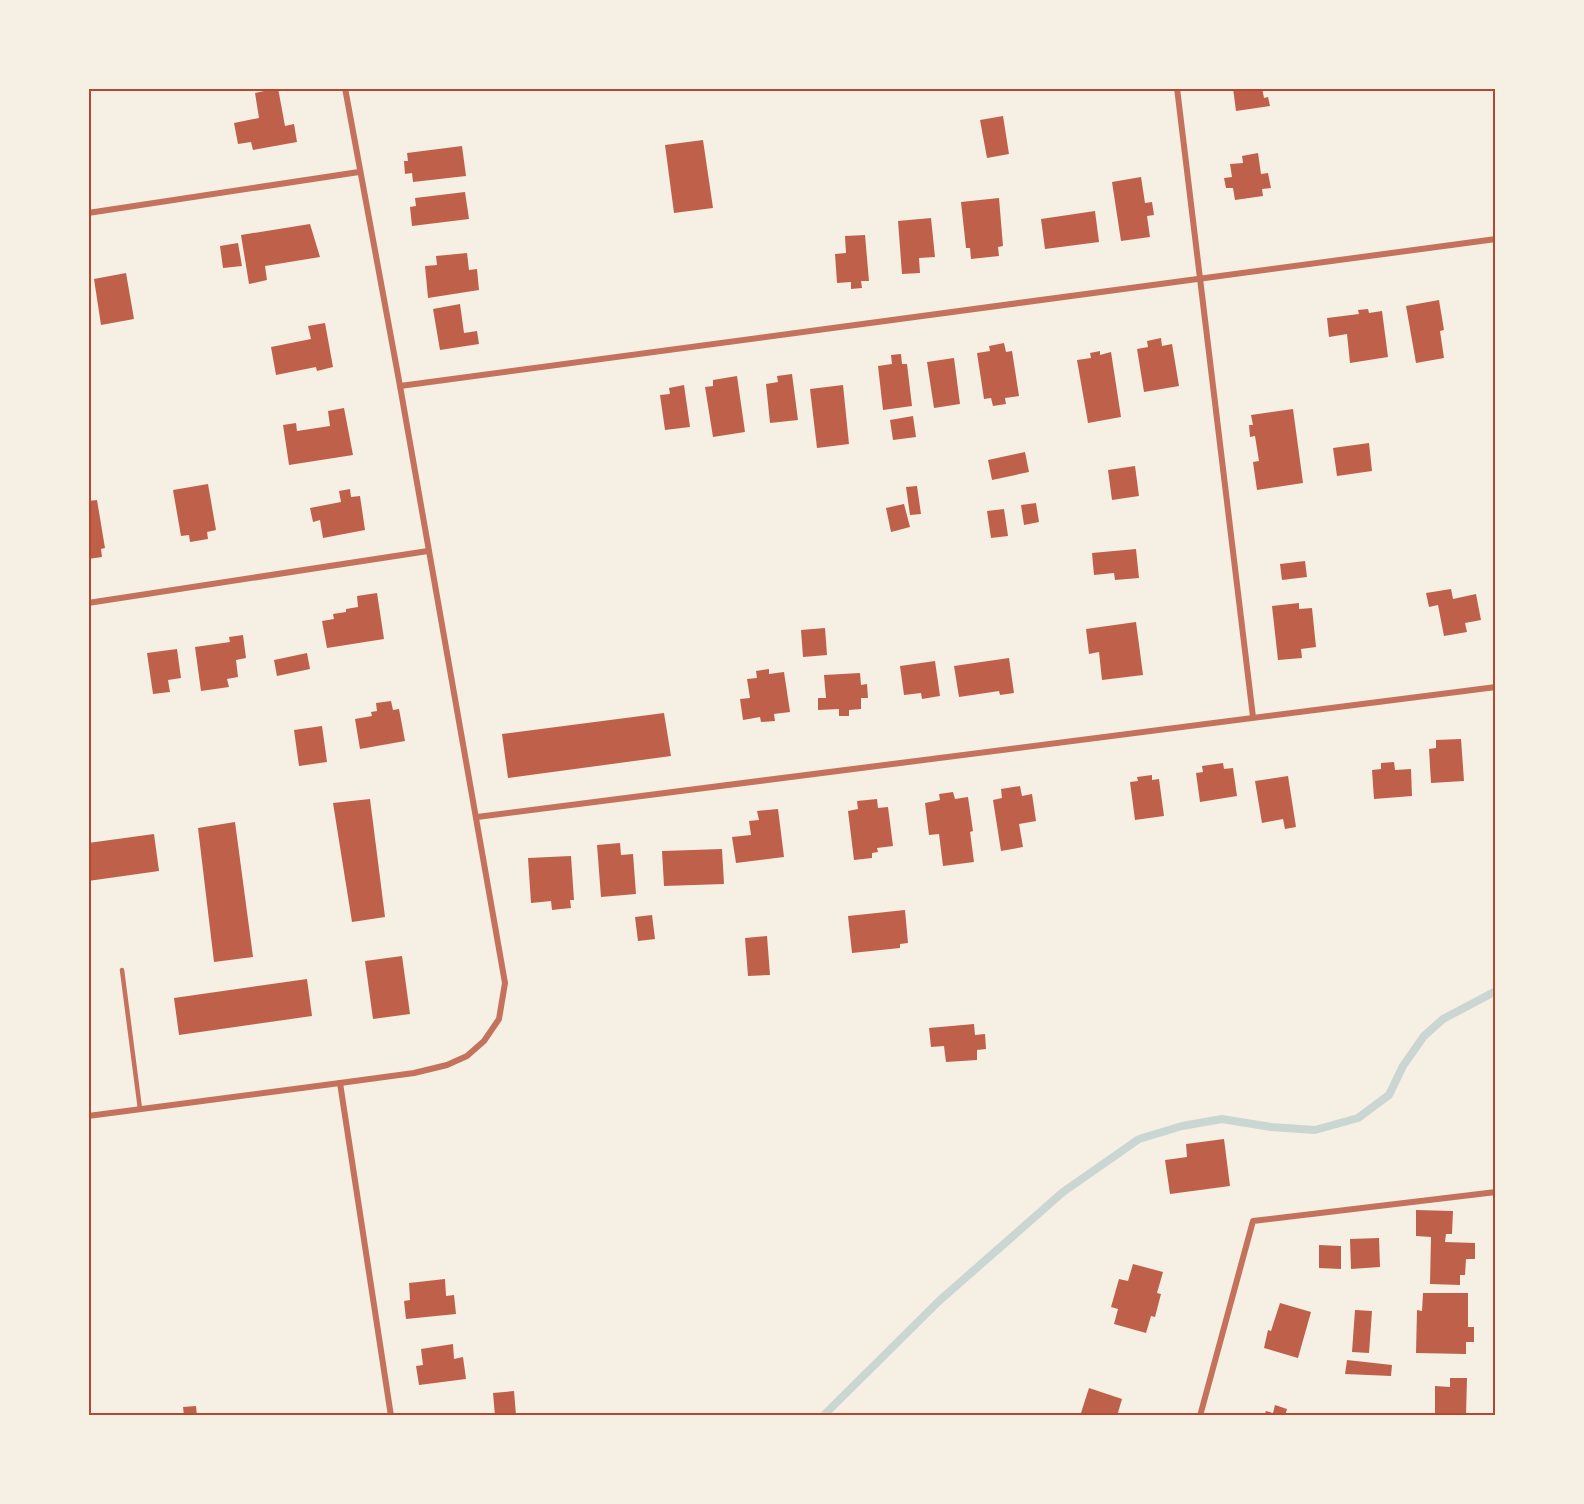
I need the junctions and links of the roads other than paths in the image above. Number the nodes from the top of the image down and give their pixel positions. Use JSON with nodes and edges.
{"nodes":[{"id":1,"x":345,"y":88,"type":"edge"},
{"id":2,"x":1178,"y":88,"type":"edge"},
{"id":3,"x":359,"y":172,"type":"junction"},
{"id":4,"x":88,"y":213,"type":"edge"},
{"id":5,"x":1496,"y":239,"type":"edge"},
{"id":6,"x":1201,"y":279,"type":"junction"},
{"id":7,"x":400,"y":386,"type":"junction"},
{"id":8,"x":428,"y":551,"type":"junction"},
{"id":9,"x":88,"y":603,"type":"edge"},
{"id":10,"x":1496,"y":687,"type":"edge"},
{"id":11,"x":1253,"y":717,"type":"junction"},
{"id":12,"x":477,"y":817,"type":"junction"},
{"id":13,"x":122,"y":970,"type":"dead end"},
{"id":14,"x":340,"y":1083,"type":"junction"},
{"id":15,"x":140,"y":1109,"type":"junction"},
{"id":16,"x":88,"y":1116,"type":"edge"},
{"id":17,"x":1496,"y":1192,"type":"edge"},
{"id":18,"x":391,"y":1416,"type":"edge"},
{"id":19,"x":1200,"y":1416,"type":"edge"}],
"edges":[{"from":1,"to":3,"type":"street"},
{"from":2,"to":6,"type":"street"},
{"from":3,"to":4,"type":"street"},
{"from":3,"to":7,"type":"street"},
{"from":5,"to":6,"type":"street"},
{"from":6,"to":7,"type":"street"},
{"from":6,"to":11,"type":"street"},
{"from":7,"to":8,"type":"street"},
{"from":8,"to":9,"type":"street"},
{"from":8,"to":12,"type":"street"},
{"from":10,"to":11,"type":"street"},
{"from":11,"to":12,"type":"street"},
{"from":12,"to":14,"type":"street"},
{"from":13,"to":15,"type":"lane"},
{"from":14,"to":15,"type":"street"},
{"from":14,"to":18,"type":"street"},
{"from":15,"to":16,"type":"street"},
{"from":17,"to":19,"type":"street"}]}
